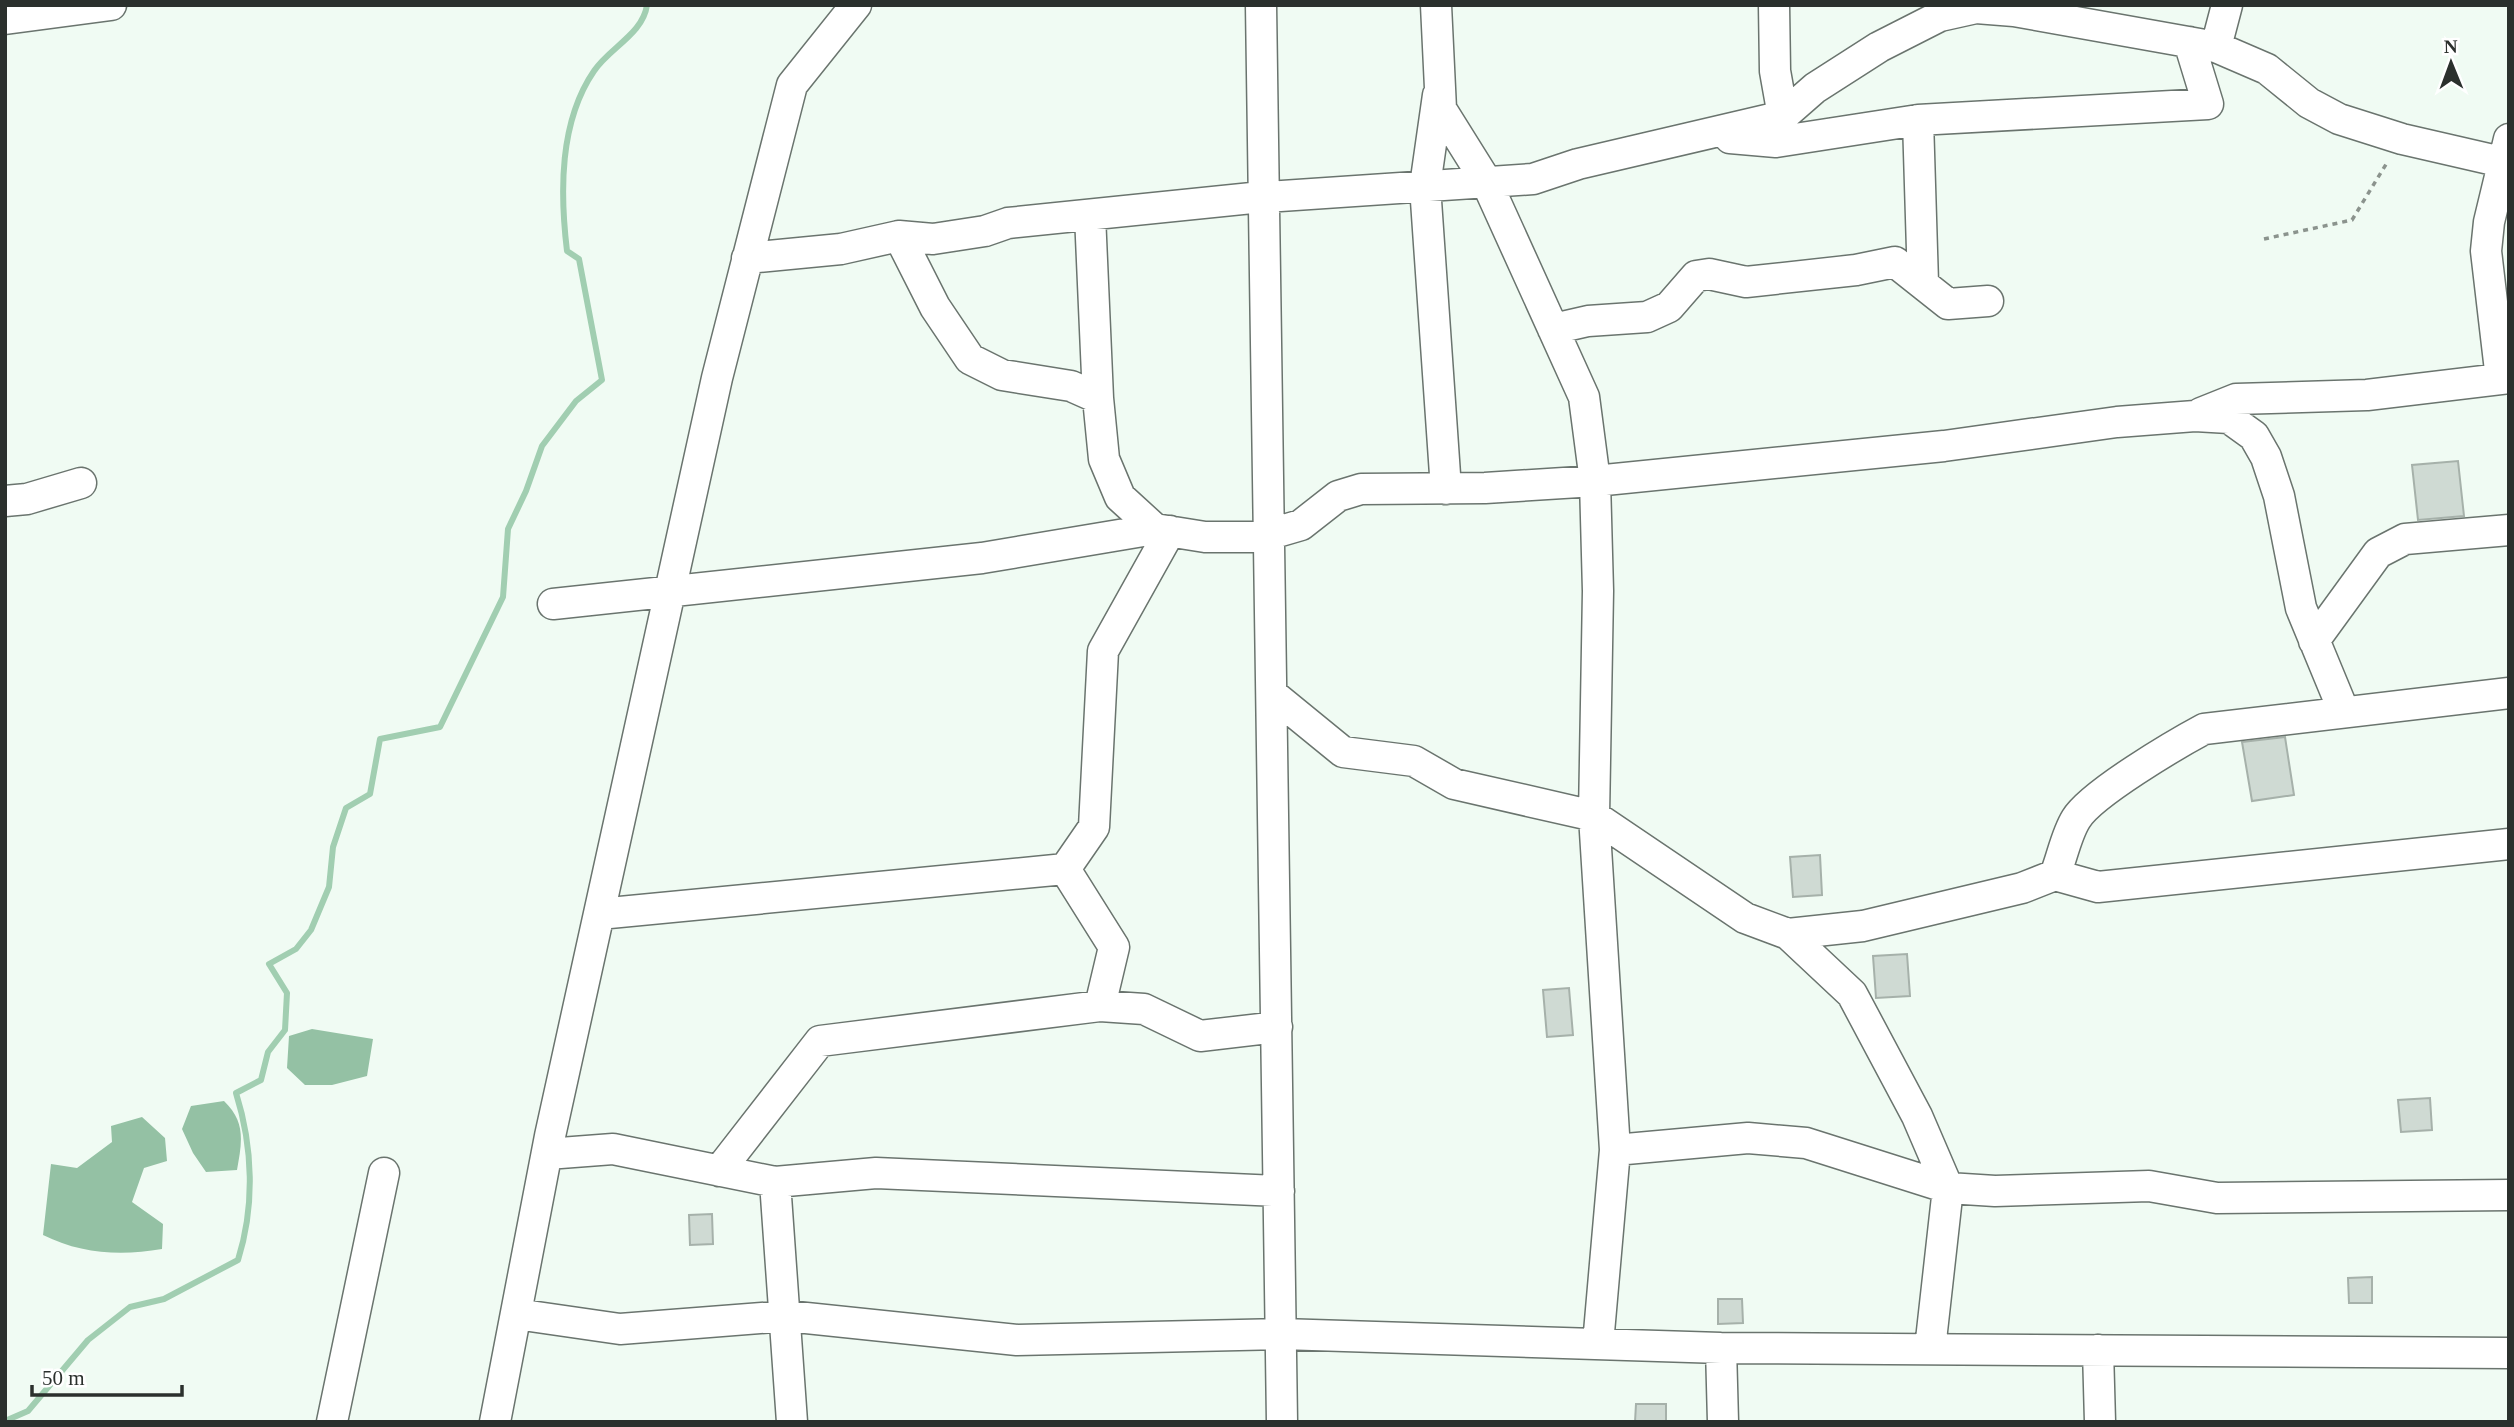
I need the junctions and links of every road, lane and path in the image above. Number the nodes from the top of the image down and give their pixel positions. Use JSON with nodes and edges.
{"nodes":[{"id":1,"x":111,"y":5,"type":"edge"},
{"id":2,"x":856,"y":5,"type":"edge"},
{"id":3,"x":1261,"y":5,"type":"edge"},
{"id":4,"x":1436,"y":5,"type":"edge"},
{"id":5,"x":1774,"y":5,"type":"edge"},
{"id":6,"x":2227,"y":5,"type":"edge"},
{"id":7,"x":1978,"y":7,"type":"edge"},
{"id":8,"x":5,"y":19,"type":"edge"},
{"id":9,"x":2202,"y":44,"type":"junction"},
{"id":10,"x":1438,"y":92,"type":"junction"},
{"id":11,"x":1783,"y":116,"type":"junction"},
{"id":12,"x":1918,"y":120,"type":"junction"},
{"id":13,"x":1702,"y":136,"type":"junction"},
{"id":14,"x":2402,"y":139,"type":"junction"},
{"id":15,"x":2507,"y":156,"type":"edge"},
{"id":16,"x":1486,"y":181,"type":"junction"},
{"id":17,"x":1425,"y":186,"type":"junction"},
{"id":18,"x":1265,"y":198,"type":"junction"},
{"id":19,"x":1090,"y":215,"type":"junction"},
{"id":20,"x":900,"y":236,"type":"junction"},
{"id":21,"x":2264,"y":239,"type":"dead end"},
{"id":22,"x":747,"y":257,"type":"junction"},
{"id":23,"x":1923,"y":283,"type":"junction"},
{"id":24,"x":1988,"y":301,"type":"dead end"},
{"id":25,"x":1553,"y":329,"type":"junction"},
{"id":26,"x":2505,"y":378,"type":"edge"},
{"id":27,"x":1098,"y":398,"type":"junction"},
{"id":28,"x":2195,"y":416,"type":"junction"},
{"id":29,"x":1595,"y":481,"type":"junction"},
{"id":30,"x":81,"y":483,"type":"dead end"},
{"id":31,"x":1446,"y":489,"type":"junction"},
{"id":32,"x":5,"y":501,"type":"edge"},
{"id":33,"x":1163,"y":530,"type":"junction"},
{"id":34,"x":2509,"y":530,"type":"edge"},
{"id":35,"x":1270,"y":535,"type":"junction"},
{"id":36,"x":670,"y":590,"type":"junction"},
{"id":37,"x":553,"y":604,"type":"dead end"},
{"id":38,"x":2314,"y":641,"type":"junction"},
{"id":39,"x":2509,"y":693,"type":"edge"},
{"id":40,"x":1272,"y":695,"type":"junction"},
{"id":41,"x":2344,"y":712,"type":"junction"},
{"id":42,"x":1594,"y":817,"type":"junction"},
{"id":43,"x":2509,"y":844,"type":"edge"},
{"id":44,"x":1065,"y":869,"type":"junction"},
{"id":45,"x":2055,"y":875,"type":"junction"},
{"id":46,"x":599,"y":915,"type":"junction"},
{"id":47,"x":1788,"y":934,"type":"junction"},
{"id":48,"x":1100,"y":1006,"type":"junction"},
{"id":49,"x":1277,"y":1027,"type":"junction"},
{"id":50,"x":1615,"y":1150,"type":"junction"},
{"id":51,"x":547,"y":1154,"type":"junction"},
{"id":52,"x":719,"y":1171,"type":"junction"},
{"id":53,"x":384,"y":1173,"type":"dead end"},
{"id":54,"x":775,"y":1182,"type":"junction"},
{"id":55,"x":1948,"y":1188,"type":"junction"},
{"id":56,"x":1279,"y":1191,"type":"junction"},
{"id":57,"x":2509,"y":1195,"type":"edge"},
{"id":58,"x":516,"y":1314,"type":"junction"},
{"id":59,"x":787,"y":1316,"type":"junction"},
{"id":60,"x":1281,"y":1334,"type":"junction"},
{"id":61,"x":1598,"y":1344,"type":"junction"},
{"id":62,"x":1721,"y":1348,"type":"junction"},
{"id":63,"x":1930,"y":1349,"type":"junction"},
{"id":64,"x":2098,"y":1350,"type":"junction"},
{"id":65,"x":2509,"y":1353,"type":"edge"},
{"id":66,"x":332,"y":1422,"type":"edge"},
{"id":67,"x":495,"y":1422,"type":"edge"},
{"id":68,"x":792,"y":1422,"type":"edge"},
{"id":69,"x":1282,"y":1422,"type":"edge"},
{"id":70,"x":1723,"y":1422,"type":"edge"},
{"id":71,"x":2100,"y":1422,"type":"edge"}],
"edges":[{"from":1,"to":8,"type":"street"},
{"from":2,"to":22,"type":"street"},
{"from":3,"to":18,"type":"street"},
{"from":4,"to":10,"type":"street"},
{"from":5,"to":11,"type":"street"},
{"from":6,"to":9,"type":"street"},
{"from":7,"to":9,"type":"street"},
{"from":7,"to":11,"type":"street"},
{"from":9,"to":12,"type":"street"},
{"from":9,"to":14,"type":"street"},
{"from":10,"to":16,"type":"street"},
{"from":10,"to":17,"type":"street"},
{"from":11,"to":13,"type":"street"},
{"from":12,"to":13,"type":"street"},
{"from":12,"to":23,"type":"street"},
{"from":13,"to":16,"type":"street"},
{"from":14,"to":15,"type":"street"},
{"from":14,"to":21,"type":"path"},
{"from":15,"to":26,"type":"street"},
{"from":16,"to":17,"type":"street"},
{"from":16,"to":25,"type":"street"},
{"from":17,"to":18,"type":"street"},
{"from":17,"to":31,"type":"street"},
{"from":18,"to":19,"type":"street"},
{"from":18,"to":35,"type":"street"},
{"from":19,"to":20,"type":"street"},
{"from":19,"to":27,"type":"street"},
{"from":20,"to":22,"type":"street"},
{"from":20,"to":27,"type":"street"},
{"from":22,"to":36,"type":"street"},
{"from":23,"to":24,"type":"street"},
{"from":23,"to":25,"type":"street"},
{"from":25,"to":29,"type":"street"},
{"from":26,"to":28,"type":"street"},
{"from":27,"to":33,"type":"street"},
{"from":28,"to":29,"type":"street"},
{"from":28,"to":38,"type":"street"},
{"from":29,"to":31,"type":"street"},
{"from":29,"to":42,"type":"street"},
{"from":30,"to":32,"type":"street"},
{"from":31,"to":35,"type":"street"},
{"from":33,"to":35,"type":"street"},
{"from":33,"to":36,"type":"street"},
{"from":33,"to":44,"type":"street"},
{"from":34,"to":38,"type":"street"},
{"from":35,"to":40,"type":"street"},
{"from":36,"to":37,"type":"street"},
{"from":36,"to":46,"type":"street"},
{"from":38,"to":41,"type":"street"},
{"from":39,"to":41,"type":"street"},
{"from":40,"to":42,"type":"street"},
{"from":40,"to":49,"type":"street"},
{"from":41,"to":45,"type":"street"},
{"from":42,"to":47,"type":"street"},
{"from":42,"to":50,"type":"street"},
{"from":43,"to":45,"type":"street"},
{"from":44,"to":46,"type":"street"},
{"from":44,"to":48,"type":"street"},
{"from":45,"to":47,"type":"street"},
{"from":46,"to":51,"type":"street"},
{"from":47,"to":55,"type":"street"},
{"from":48,"to":49,"type":"street"},
{"from":48,"to":52,"type":"street"},
{"from":49,"to":56,"type":"street"},
{"from":50,"to":55,"type":"street"},
{"from":50,"to":61,"type":"street"},
{"from":51,"to":52,"type":"street"},
{"from":51,"to":58,"type":"street"},
{"from":52,"to":54,"type":"street"},
{"from":53,"to":66,"type":"street"},
{"from":54,"to":56,"type":"street"},
{"from":54,"to":59,"type":"street"},
{"from":55,"to":57,"type":"street"},
{"from":55,"to":63,"type":"street"},
{"from":56,"to":60,"type":"street"},
{"from":58,"to":59,"type":"street"},
{"from":58,"to":67,"type":"street"},
{"from":59,"to":60,"type":"street"},
{"from":59,"to":68,"type":"street"},
{"from":60,"to":61,"type":"street"},
{"from":60,"to":69,"type":"street"},
{"from":61,"to":62,"type":"street"},
{"from":62,"to":63,"type":"street"},
{"from":62,"to":70,"type":"street"},
{"from":63,"to":64,"type":"street"},
{"from":64,"to":65,"type":"street"},
{"from":64,"to":71,"type":"street"}]}
